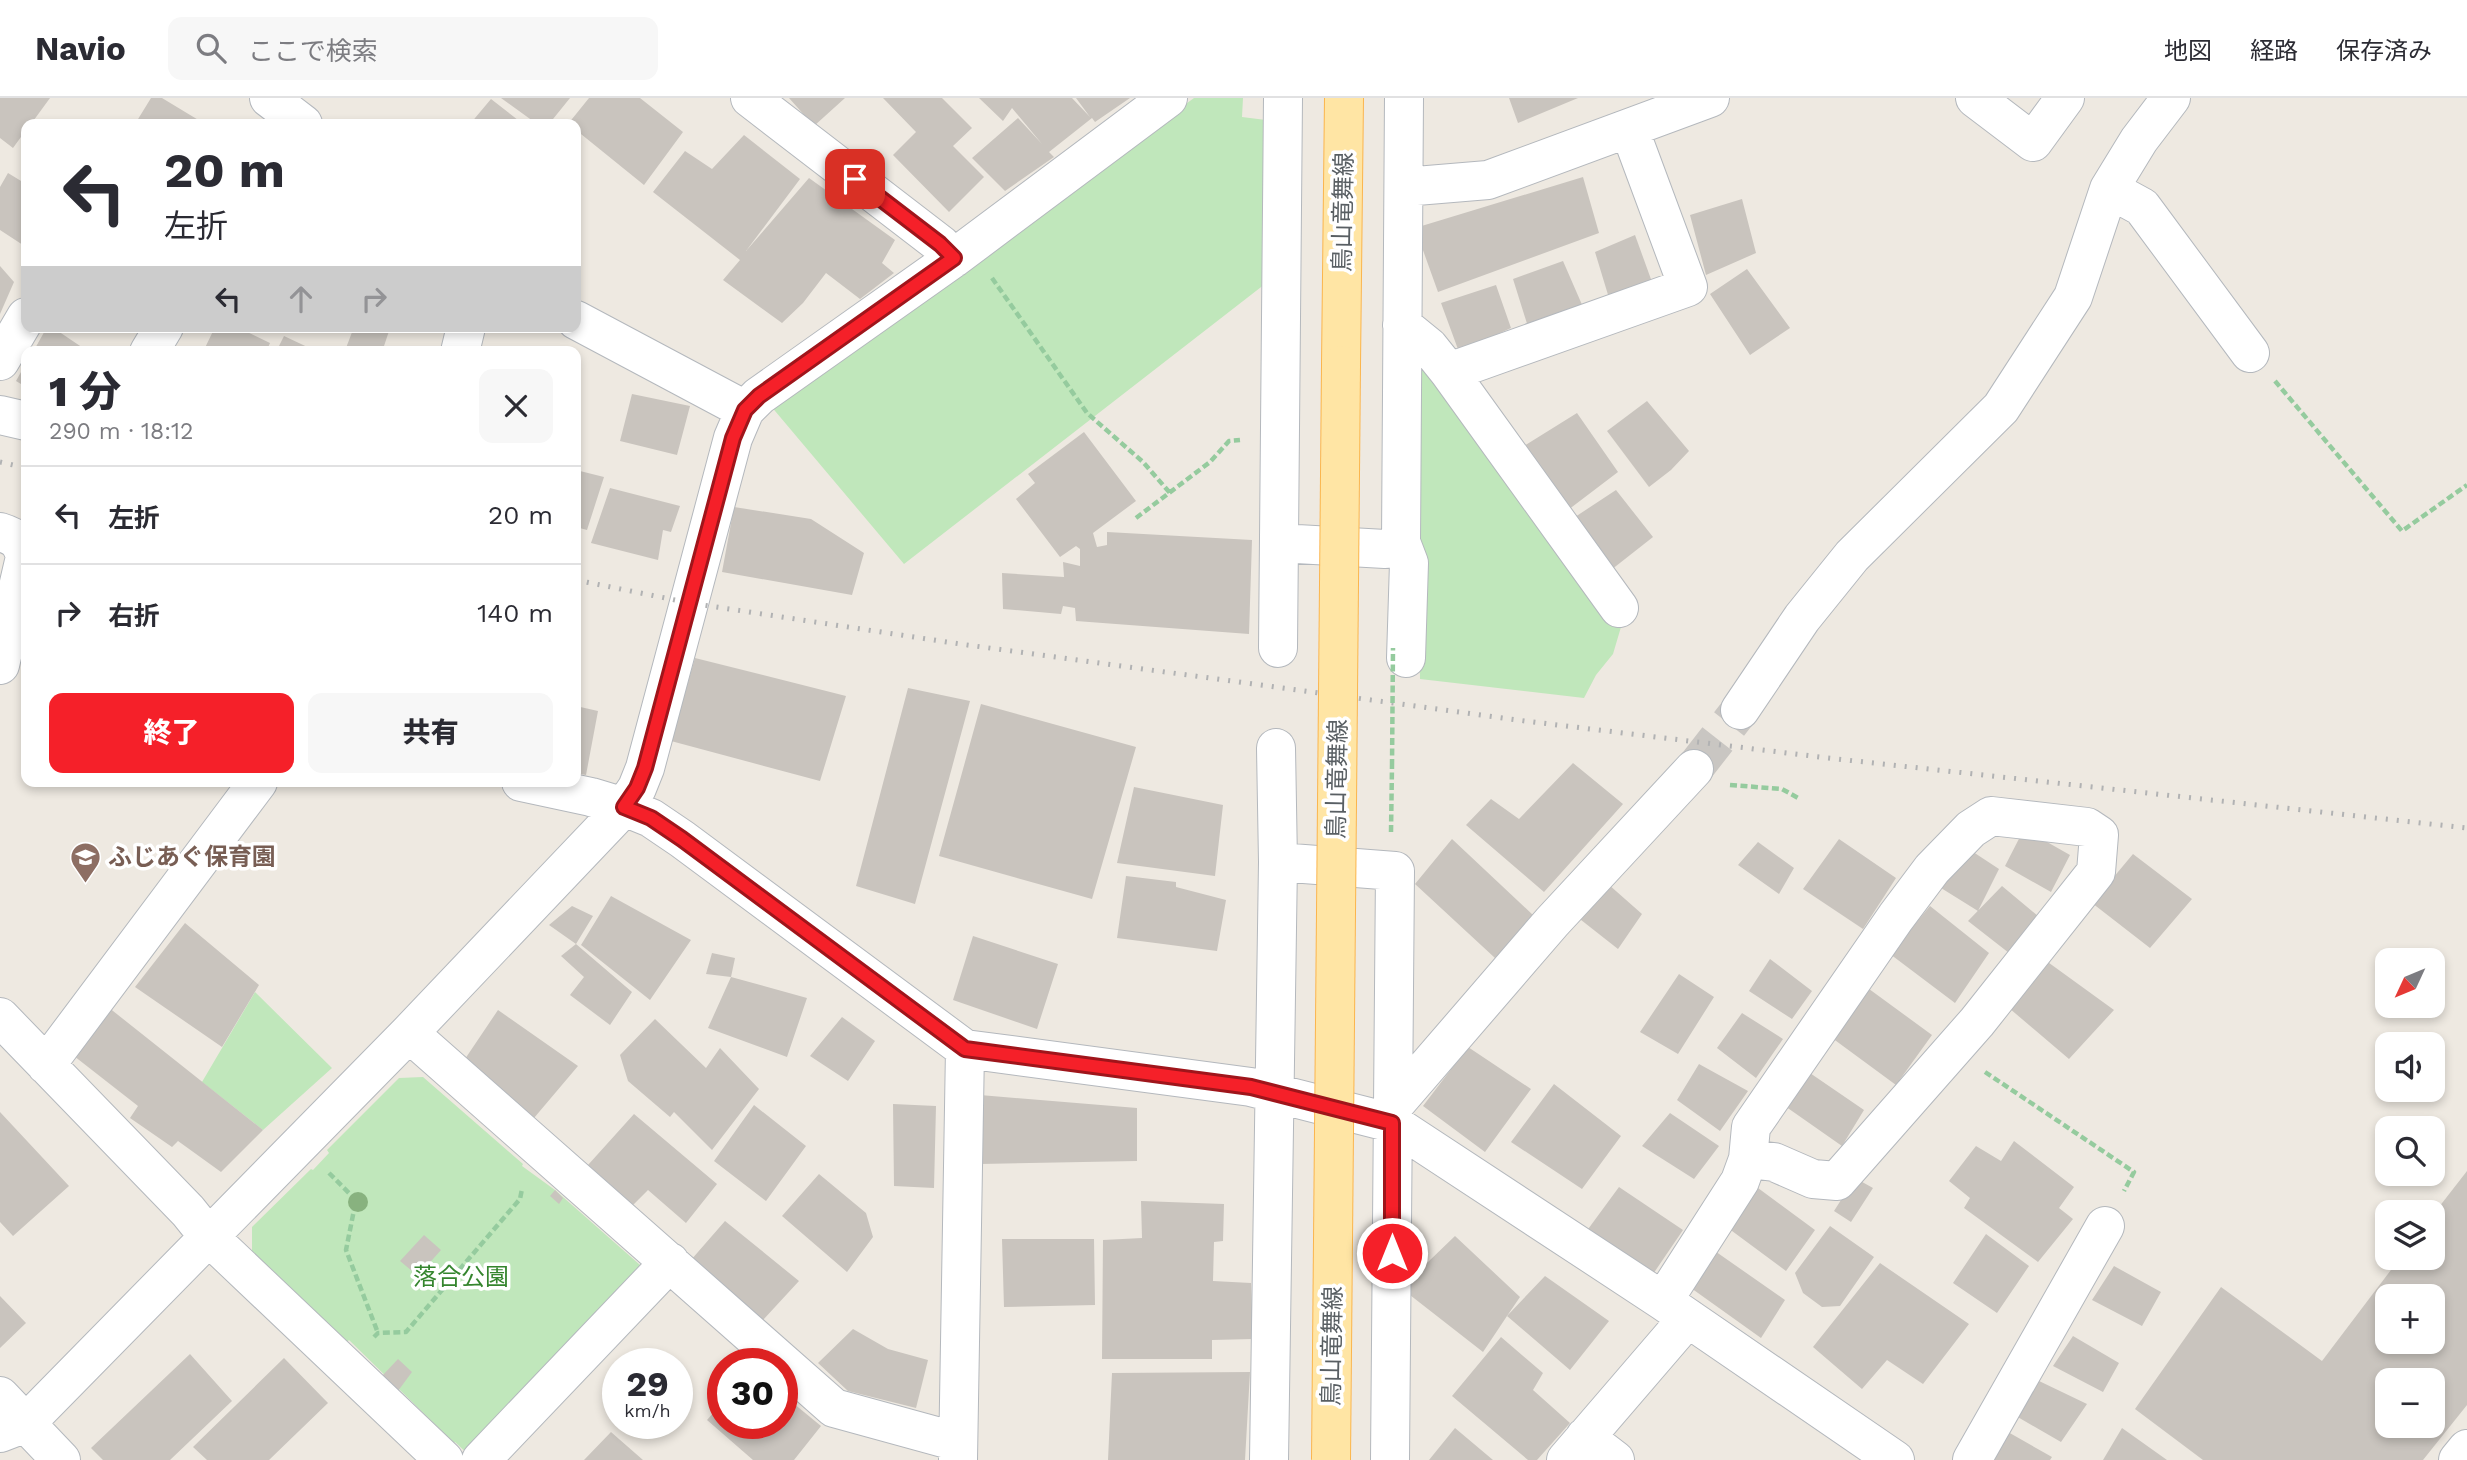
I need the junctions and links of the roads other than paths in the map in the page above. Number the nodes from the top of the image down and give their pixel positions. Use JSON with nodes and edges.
{"nodes":[{"id":1,"x":750,"y":98,"type":"edge"},
{"id":2,"x":1168,"y":98,"type":"edge"},
{"id":3,"x":1283,"y":98,"type":"edge"},
{"id":4,"x":1344,"y":98,"type":"edge"},
{"id":5,"x":1404,"y":98,"type":"edge"},
{"id":6,"x":1710,"y":98,"type":"edge"},
{"id":7,"x":1975,"y":98,"type":"edge"},
{"id":8,"x":2066,"y":98,"type":"edge"},
{"id":9,"x":2171,"y":98,"type":"edge"},
{"id":10,"x":1629,"y":128,"type":"junction"},
{"id":11,"x":1404,"y":187,"type":"junction"},
{"id":12,"x":2109,"y":189,"type":"junction"},
{"id":13,"x":960,"y":253,"type":"junction"},
{"id":14,"x":581,"y":323,"type":"edge"},
{"id":15,"x":21,"y":325,"type":"edge"},
{"id":16,"x":1402,"y":326,"type":"junction"},
{"id":17,"x":2250,"y":353,"type":"road end"},
{"id":18,"x":0,"y":361,"type":"edge"},
{"id":19,"x":1449,"y":372,"type":"junction"},
{"id":20,"x":745,"y":410,"type":"junction"},
{"id":21,"x":0,"y":415,"type":"edge"},
{"id":22,"x":21,"y":420,"type":"edge"},
{"id":23,"x":0,"y":533,"type":"edge"},
{"id":24,"x":21,"y":542,"type":"edge"},
{"id":25,"x":1401,"y":542,"type":"junction"},
{"id":26,"x":1279,"y":543,"type":"junction"},
{"id":27,"x":21,"y":573,"type":"edge"},
{"id":28,"x":1619,"y":608,"type":"dead end"},
{"id":29,"x":1278,"y":648,"type":"dead end"},
{"id":30,"x":1399,"y":653,"type":"road end"},
{"id":31,"x":0,"y":665,"type":"edge"},
{"id":32,"x":0,"y":677,"type":"edge"},
{"id":33,"x":21,"y":683,"type":"edge"},
{"id":34,"x":1740,"y":710,"type":"tunnel mouth"},
{"id":35,"x":1276,"y":748,"type":"dead end"},
{"id":36,"x":1694,"y":769,"type":"tunnel mouth"},
{"id":37,"x":254,"y":787,"type":"edge"},
{"id":38,"x":544,"y":787,"type":"edge"},
{"id":39,"x":624,"y":807,"type":"junction"},
{"id":40,"x":1278,"y":862,"type":"junction"},
{"id":41,"x":0,"y":1017,"type":"edge"},
{"id":42,"x":409,"y":1033,"type":"junction"},
{"id":43,"x":965,"y":1049,"type":"junction"},
{"id":44,"x":46,"y":1065,"type":"junction"},
{"id":45,"x":1273,"y":1093,"type":"junction"},
{"id":46,"x":1394,"y":1113,"type":"junction"},
{"id":47,"x":1748,"y":1159,"type":"junction"},
{"id":48,"x":2105,"y":1226,"type":"road end"},
{"id":49,"x":208,"y":1236,"type":"junction"},
{"id":50,"x":670,"y":1262,"type":"junction"},
{"id":51,"x":1675,"y":1310,"type":"junction"},
{"id":52,"x":0,"y":1396,"type":"edge"},
{"id":53,"x":13,"y":1428,"type":"edge"},
{"id":54,"x":1576,"y":1449,"type":"edge"},
{"id":55,"x":2467,"y":1449,"type":"edge"},
{"id":56,"x":958,"y":1451,"type":"edge"},
{"id":57,"x":61,"y":1460,"type":"edge"},
{"id":58,"x":444,"y":1460,"type":"edge"},
{"id":59,"x":481,"y":1460,"type":"edge"},
{"id":60,"x":1269,"y":1460,"type":"edge"},
{"id":61,"x":1331,"y":1460,"type":"edge"},
{"id":62,"x":1390,"y":1460,"type":"edge"},
{"id":63,"x":1615,"y":1460,"type":"edge"},
{"id":64,"x":1895,"y":1460,"type":"edge"},
{"id":65,"x":1972,"y":1460,"type":"edge"},
{"id":66,"x":2458,"y":1460,"type":"edge"}],
"edges":[{"from":1,"to":13,"type":"street"},
{"from":2,"to":13,"type":"street"},
{"from":3,"to":26,"type":"street"},
{"from":4,"to":61,"type":"main road","name":"鳥山竜舞線","bridge":true},
{"from":5,"to":11,"type":"street"},
{"from":6,"to":10,"type":"street"},
{"from":7,"to":8,"type":"street"},
{"from":9,"to":12,"type":"street"},
{"from":10,"to":11,"type":"street"},
{"from":10,"to":19,"type":"street"},
{"from":11,"to":16,"type":"street"},
{"from":12,"to":17,"type":"street"},
{"from":12,"to":34,"type":"street"},
{"from":13,"to":20,"type":"street"},
{"from":14,"to":20,"type":"street"},
{"from":15,"to":18,"type":"street"},
{"from":16,"to":19,"type":"street"},
{"from":16,"to":25,"type":"street"},
{"from":19,"to":28,"type":"street"},
{"from":20,"to":39,"type":"street"},
{"from":21,"to":22,"type":"street"},
{"from":23,"to":24,"type":"street"},
{"from":25,"to":26,"type":"street"},
{"from":25,"to":30,"type":"street"},
{"from":26,"to":29,"type":"street"},
{"from":27,"to":31,"type":"street"},
{"from":32,"to":33,"type":"street"},
{"from":35,"to":40,"type":"street"},
{"from":36,"to":46,"type":"street"},
{"from":37,"to":44,"type":"street"},
{"from":38,"to":39,"type":"street"},
{"from":39,"to":42,"type":"street"},
{"from":39,"to":43,"type":"street"},
{"from":40,"to":45,"type":"street"},
{"from":40,"to":46,"type":"street"},
{"from":41,"to":44,"type":"street"},
{"from":42,"to":49,"type":"street"},
{"from":42,"to":50,"type":"street"},
{"from":43,"to":45,"type":"street"},
{"from":43,"to":56,"type":"street"},
{"from":44,"to":49,"type":"street"},
{"from":45,"to":46,"type":"street"},
{"from":45,"to":60,"type":"street"},
{"from":46,"to":51,"type":"street"},
{"from":46,"to":62,"type":"street"},
{"from":47,"to":47,"type":"street"},
{"from":47,"to":51,"type":"street"},
{"from":48,"to":65,"type":"street"},
{"from":49,"to":53,"type":"street"},
{"from":49,"to":58,"type":"street"},
{"from":50,"to":56,"type":"street"},
{"from":50,"to":59,"type":"street"},
{"from":51,"to":54,"type":"street"},
{"from":51,"to":64,"type":"street"},
{"from":52,"to":53,"type":"street"},
{"from":53,"to":57,"type":"street"},
{"from":54,"to":63,"type":"street"},
{"from":55,"to":66,"type":"street"}]}
